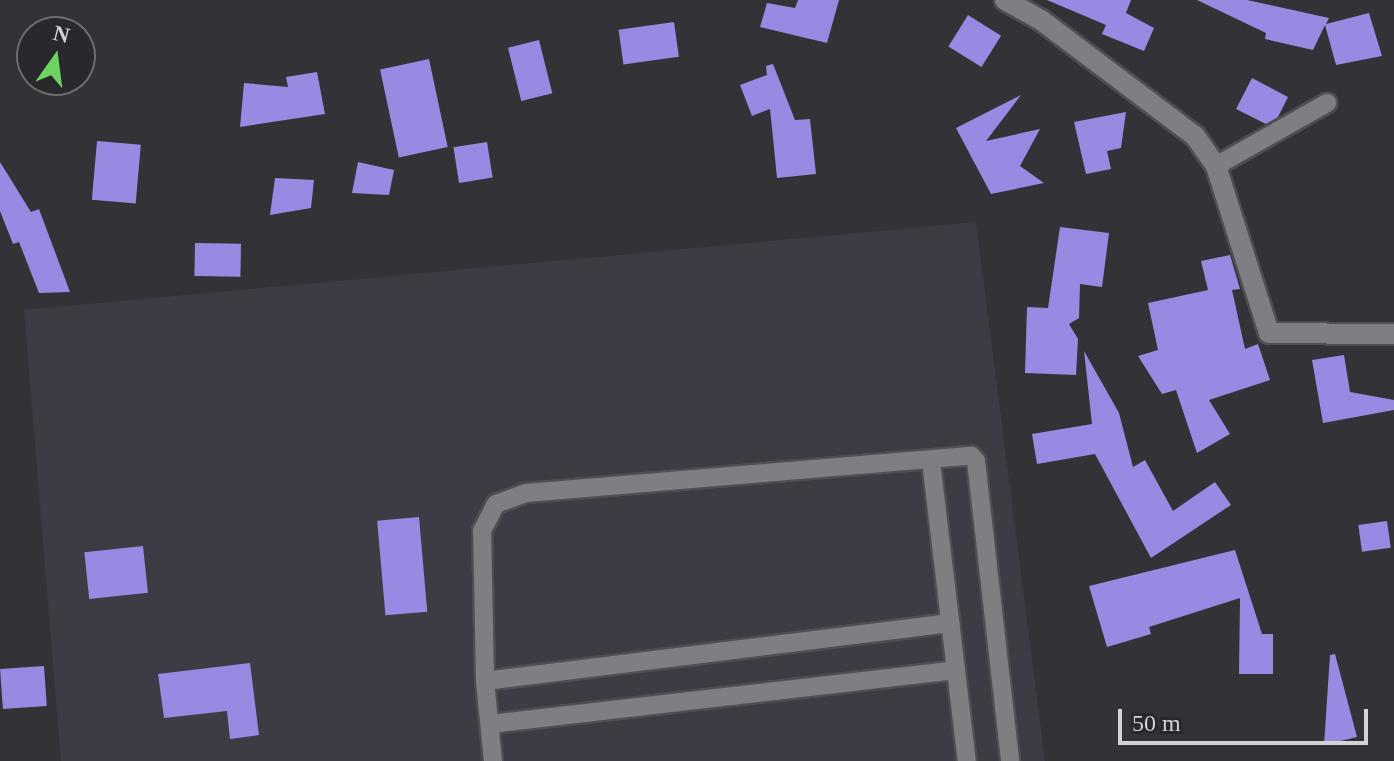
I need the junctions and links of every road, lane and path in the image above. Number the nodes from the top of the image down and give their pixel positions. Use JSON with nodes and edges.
{"nodes":[{"id":1,"x":1005,"y":0,"type":"edge"},
{"id":2,"x":1327,"y":103,"type":"dead end"},
{"id":3,"x":1216,"y":166,"type":"junction"},
{"id":4,"x":1394,"y":334,"type":"edge"},
{"id":5,"x":931,"y":461,"type":"junction"},
{"id":6,"x":950,"y":623,"type":"junction"},
{"id":7,"x":956,"y":670,"type":"junction"},
{"id":8,"x":485,"y":681,"type":"junction"},
{"id":9,"x":490,"y":724,"type":"junction"},
{"id":10,"x":493,"y":761,"type":"edge"},
{"id":11,"x":967,"y":761,"type":"edge"},
{"id":12,"x":1010,"y":761,"type":"edge"}],
"edges":[{"from":1,"to":3,"type":"street"},
{"from":2,"to":3,"type":"lane"},
{"from":3,"to":4,"type":"street"},
{"from":5,"to":6,"type":"lane"},
{"from":5,"to":8,"type":"lane"},
{"from":5,"to":12,"type":"lane"},
{"from":6,"to":7,"type":"lane"},
{"from":6,"to":8,"type":"lane"},
{"from":7,"to":9,"type":"lane"},
{"from":7,"to":11,"type":"lane"},
{"from":8,"to":9,"type":"lane"},
{"from":9,"to":10,"type":"lane"}]}
